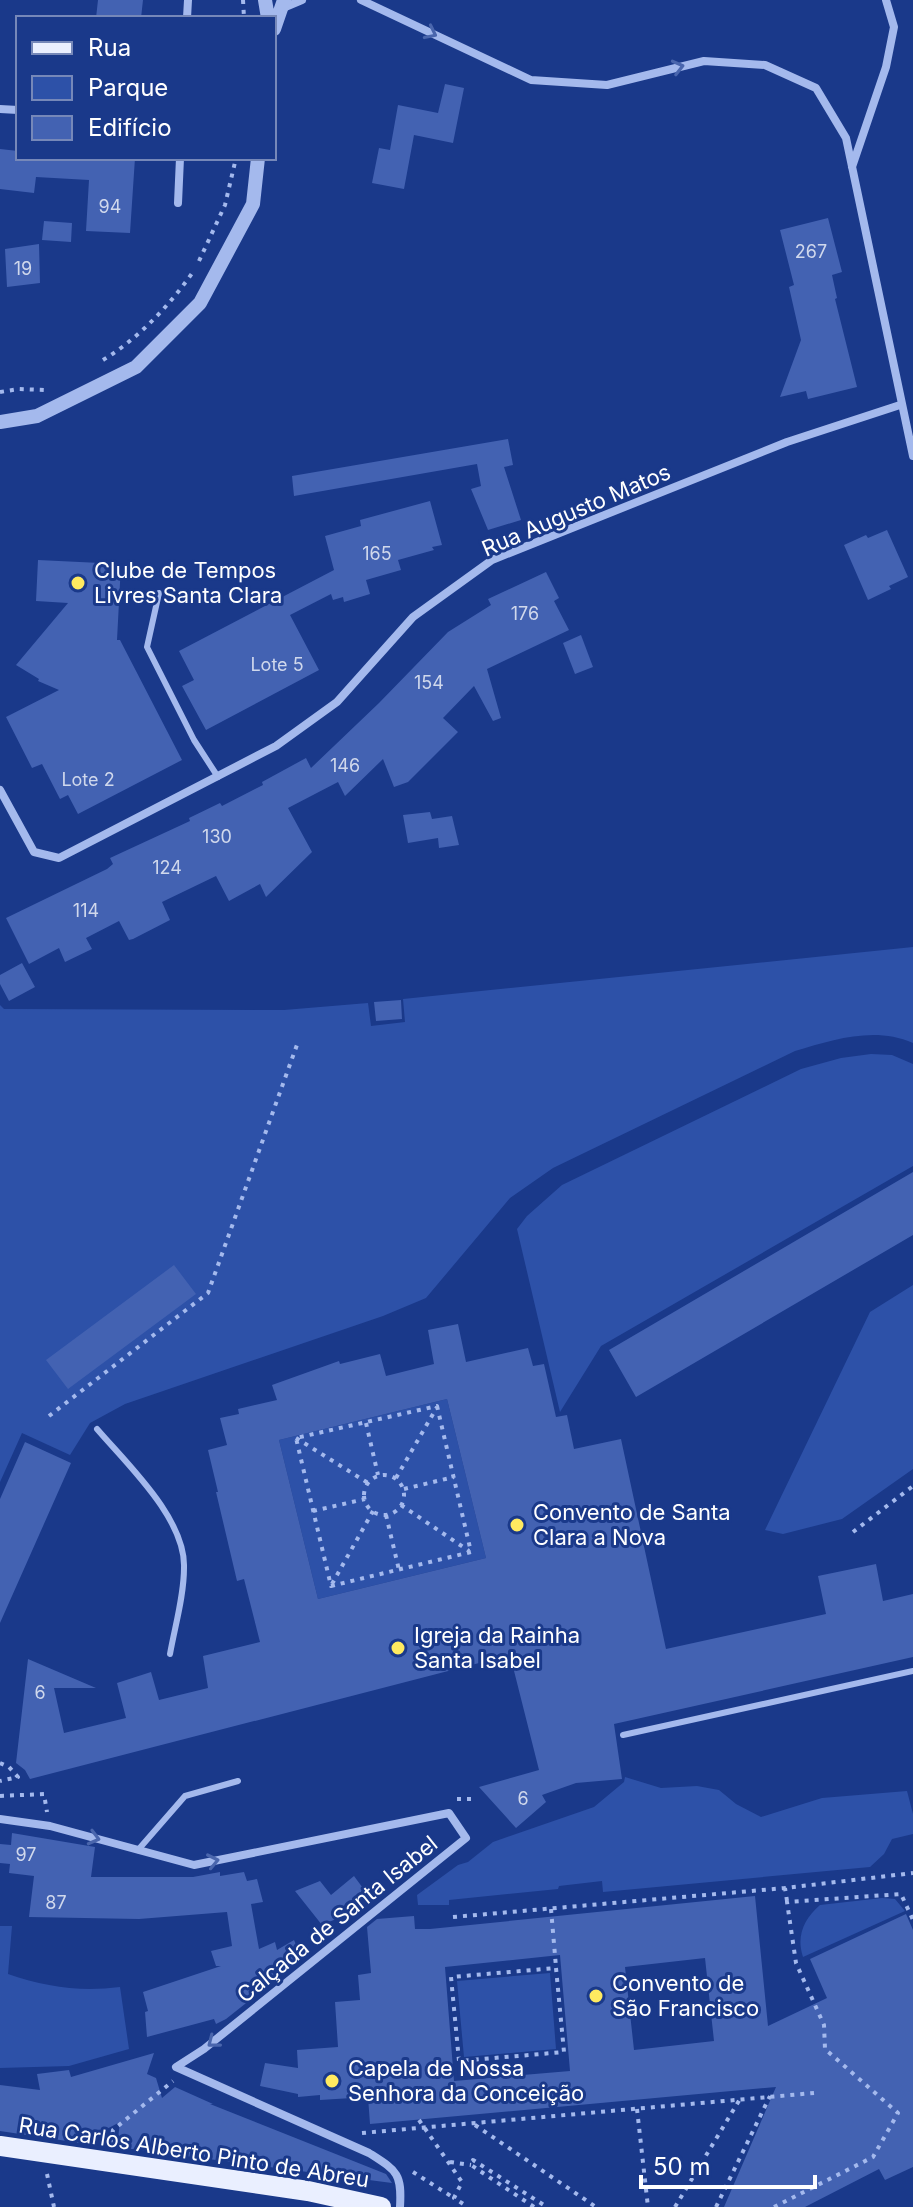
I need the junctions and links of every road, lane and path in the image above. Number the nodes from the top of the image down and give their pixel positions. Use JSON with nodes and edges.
{"nodes":[{"id":1,"x":302,"y":0,"type":"edge"},
{"id":2,"x":361,"y":0,"type":"edge"},
{"id":3,"x":886,"y":0,"type":"edge"},
{"id":4,"x":283,"y":4,"type":"edge"},
{"id":5,"x":276,"y":23,"type":"edge"},
{"id":6,"x":180,"y":160,"type":"edge"},
{"id":7,"x":236,"y":160,"type":"edge"},
{"id":8,"x":258,"y":160,"type":"edge"},
{"id":9,"x":852,"y":168,"type":"junction"},
{"id":10,"x":178,"y":203,"type":"dead end"},
{"id":11,"x":95,"y":365,"type":"dead end"},
{"id":12,"x":58,"y":385,"type":"dead end"},
{"id":13,"x":0,"y":392,"type":"edge"},
{"id":14,"x":900,"y":405,"type":"junction"},
{"id":15,"x":0,"y":422,"type":"edge"},
{"id":16,"x":913,"y":456,"type":"edge"},
{"id":17,"x":159,"y":593,"type":"dead end"},
{"id":18,"x":218,"y":777,"type":"junction"},
{"id":19,"x":0,"y":790,"type":"edge"},
{"id":20,"x":298,"y":1042,"type":"dead end"},
{"id":21,"x":437,"y":1406,"type":"junction"},
{"id":22,"x":49,"y":1416,"type":"dead end"},
{"id":23,"x":366,"y":1423,"type":"junction"},
{"id":24,"x":97,"y":1429,"type":"dead end"},
{"id":25,"x":296,"y":1438,"type":"junction"},
{"id":26,"x":378,"y":1475,"type":"junction"},
{"id":27,"x":454,"y":1477,"type":"junction"},
{"id":28,"x":396,"y":1478,"type":"junction"},
{"id":29,"x":368,"y":1483,"type":"junction"},
{"id":30,"x":913,"y":1486,"type":"edge"},
{"id":31,"x":404,"y":1489,"type":"junction"},
{"id":32,"x":365,"y":1499,"type":"junction"},
{"id":33,"x":401,"y":1505,"type":"junction"},
{"id":34,"x":313,"y":1511,"type":"junction"},
{"id":35,"x":373,"y":1511,"type":"junction"},
{"id":36,"x":386,"y":1515,"type":"junction"},
{"id":37,"x":853,"y":1532,"type":"dead end"},
{"id":38,"x":471,"y":1552,"type":"junction"},
{"id":39,"x":399,"y":1570,"type":"junction"},
{"id":40,"x":331,"y":1586,"type":"junction"},
{"id":41,"x":170,"y":1654,"type":"dead end"},
{"id":42,"x":913,"y":1671,"type":"edge"},
{"id":43,"x":623,"y":1735,"type":"dead end"},
{"id":44,"x":0,"y":1763,"type":"edge"},
{"id":45,"x":0,"y":1781,"type":"edge"},
{"id":46,"x":238,"y":1781,"type":"dead end"},
{"id":47,"x":0,"y":1796,"type":"edge"},
{"id":48,"x":450,"y":1799,"type":"dead end"},
{"id":49,"x":471,"y":1799,"type":"dead end"},
{"id":50,"x":0,"y":1819,"type":"edge"},
{"id":51,"x":50,"y":1826,"type":"junction"},
{"id":52,"x":138,"y":1850,"type":"junction"},
{"id":53,"x":913,"y":1873,"type":"edge"},
{"id":54,"x":785,"y":1888,"type":"junction"},
{"id":55,"x":787,"y":1902,"type":"junction"},
{"id":56,"x":551,"y":1909,"type":"junction"},
{"id":57,"x":453,"y":1917,"type":"dead end"},
{"id":58,"x":913,"y":1920,"type":"edge"},
{"id":59,"x":556,"y":1968,"type":"junction"},
{"id":60,"x":169,"y":2085,"type":"dead end"},
{"id":61,"x":814,"y":2093,"type":"dead end"},
{"id":62,"x":770,"y":2096,"type":"junction"},
{"id":63,"x":740,"y":2099,"type":"junction"},
{"id":64,"x":637,"y":2109,"type":"junction"},
{"id":65,"x":419,"y":2120,"type":"dead end"},
{"id":66,"x":474,"y":2124,"type":"junction"},
{"id":67,"x":425,"y":2128,"type":"junction"},
{"id":68,"x":113,"y":2130,"type":"dead end"},
{"id":69,"x":363,"y":2140,"type":"dead end"},
{"id":70,"x":0,"y":2146,"type":"edge"},
{"id":71,"x":448,"y":2162,"type":"junction"},
{"id":72,"x":471,"y":2165,"type":"junction"},
{"id":73,"x":409,"y":2170,"type":"dead end"},
{"id":74,"x":47,"y":2174,"type":"dead end"},
{"id":75,"x":454,"y":2198,"type":"junction"},
{"id":76,"x":54,"y":2207,"type":"edge"},
{"id":77,"x":381,"y":2207,"type":"edge"},
{"id":78,"x":400,"y":2207,"type":"edge"},
{"id":79,"x":468,"y":2207,"type":"edge"},
{"id":80,"x":534,"y":2207,"type":"edge"},
{"id":81,"x":547,"y":2207,"type":"edge"},
{"id":82,"x":596,"y":2207,"type":"edge"},
{"id":83,"x":648,"y":2207,"type":"edge"},
{"id":84,"x":675,"y":2207,"type":"edge"},
{"id":85,"x":716,"y":2207,"type":"edge"},
{"id":86,"x":774,"y":2207,"type":"edge"}],
"edges":[{"from":1,"to":4,"type":"street"},
{"from":2,"to":9,"type":"street","one_way":true},
{"from":3,"to":9,"type":"street"},
{"from":4,"to":5,"type":"street"},
{"from":6,"to":10,"type":"street"},
{"from":7,"to":11,"type":"path"},
{"from":8,"to":15,"type":"street"},
{"from":9,"to":14,"type":"street"},
{"from":12,"to":13,"type":"path"},
{"from":14,"to":16,"type":"street"},
{"from":14,"to":18,"type":"street","name":"Rua Augusto Matos"},
{"from":17,"to":18,"type":"lane"},
{"from":18,"to":19,"type":"street","name":"Rua Augusto Matos"},
{"from":20,"to":22,"type":"path"},
{"from":21,"to":23,"type":"path"},
{"from":21,"to":27,"type":"path"},
{"from":21,"to":28,"type":"path"},
{"from":23,"to":25,"type":"path"},
{"from":23,"to":26,"type":"path"},
{"from":24,"to":41,"type":"lane"},
{"from":25,"to":29,"type":"path"},
{"from":25,"to":34,"type":"path"},
{"from":26,"to":28,"type":"path"},
{"from":26,"to":29,"type":"path"},
{"from":27,"to":31,"type":"path"},
{"from":27,"to":38,"type":"path"},
{"from":28,"to":31,"type":"path"},
{"from":29,"to":32,"type":"path"},
{"from":30,"to":37,"type":"path"},
{"from":31,"to":33,"type":"path"},
{"from":32,"to":34,"type":"path"},
{"from":32,"to":35,"type":"path"},
{"from":33,"to":36,"type":"path"},
{"from":33,"to":38,"type":"path"},
{"from":34,"to":40,"type":"path"},
{"from":35,"to":36,"type":"path"},
{"from":35,"to":40,"type":"path"},
{"from":36,"to":39,"type":"path"},
{"from":38,"to":39,"type":"path"},
{"from":39,"to":40,"type":"path"},
{"from":42,"to":43,"type":"lane"},
{"from":44,"to":45,"type":"path"},
{"from":46,"to":52,"type":"lane"},
{"from":47,"to":51,"type":"path"},
{"from":48,"to":49,"type":"path"},
{"from":50,"to":51,"type":"street","name":"Calçada de Santa Isabel"},
{"from":51,"to":52,"type":"street","name":"Calçada de Santa Isabel","one_way":true},
{"from":52,"to":78,"type":"street","name":"Calçada de Santa Isabel","one_way":true},
{"from":53,"to":54,"type":"path"},
{"from":54,"to":55,"type":"path"},
{"from":54,"to":56,"type":"path"},
{"from":55,"to":58,"type":"path"},
{"from":55,"to":86,"type":"path"},
{"from":56,"to":57,"type":"path"},
{"from":56,"to":59,"type":"path"},
{"from":59,"to":59,"type":"path"},
{"from":60,"to":68,"type":"path"},
{"from":61,"to":62,"type":"path"},
{"from":62,"to":63,"type":"path"},
{"from":62,"to":85,"type":"path"},
{"from":63,"to":64,"type":"path"},
{"from":63,"to":84,"type":"path"},
{"from":64,"to":66,"type":"path"},
{"from":64,"to":83,"type":"path"},
{"from":65,"to":67,"type":"path"},
{"from":66,"to":67,"type":"path"},
{"from":66,"to":82,"type":"path"},
{"from":67,"to":69,"type":"path"},
{"from":67,"to":71,"type":"path"},
{"from":70,"to":77,"type":"main road","name":"Rua Carlos Alberto Pinto de Abreu"},
{"from":71,"to":72,"type":"path"},
{"from":71,"to":75,"type":"path"},
{"from":72,"to":80,"type":"path"},
{"from":72,"to":81,"type":"path"},
{"from":73,"to":75,"type":"path"},
{"from":74,"to":76,"type":"path"},
{"from":75,"to":79,"type":"path"}]}
